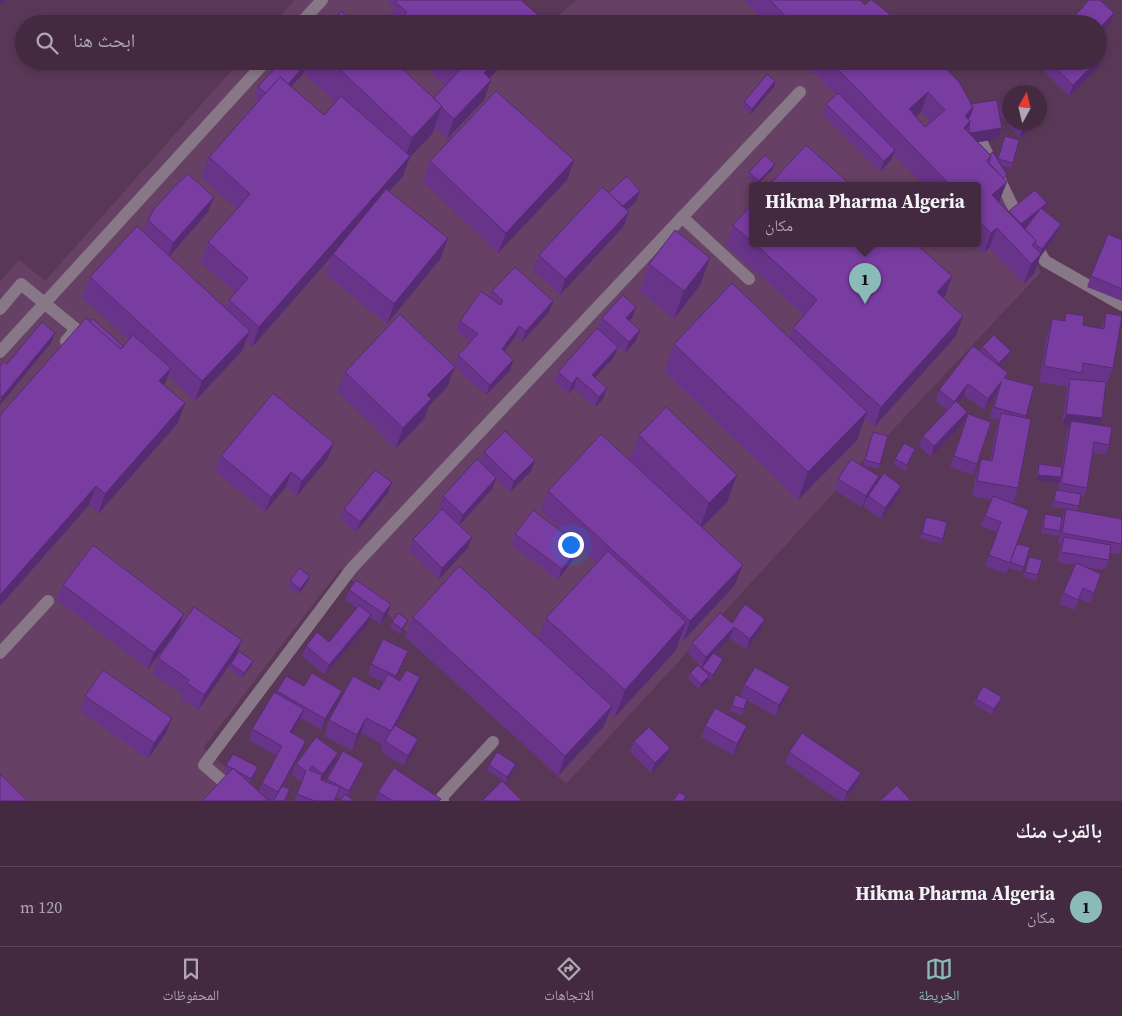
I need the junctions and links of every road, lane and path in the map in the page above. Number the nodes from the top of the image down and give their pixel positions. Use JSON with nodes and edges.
{"nodes":[{"id":1,"x":322,"y":0,"type":"edge"},
{"id":2,"x":308,"y":15,"type":"edge"},
{"id":3,"x":258,"y":70,"type":"edge"},
{"id":4,"x":800,"y":92,"type":"dead end"},
{"id":5,"x":970,"y":117,"type":"edge"},
{"id":6,"x":682,"y":217,"type":"junction"},
{"id":7,"x":749,"y":279,"type":"dead end"},
{"id":8,"x":44,"y":303,"type":"junction"},
{"id":9,"x":1122,"y":305,"type":"edge"},
{"id":10,"x":0,"y":309,"type":"edge"},
{"id":11,"x":57,"y":351,"type":"edge"},
{"id":12,"x":0,"y":352,"type":"edge"},
{"id":13,"x":48,"y":601,"type":"dead end"},
{"id":14,"x":0,"y":653,"type":"edge"},
{"id":15,"x":493,"y":742,"type":"dead end"},
{"id":16,"x":246,"y":801,"type":"edge"},
{"id":17,"x":443,"y":801,"type":"edge"}],
"edges":[{"from":1,"to":2,"type":"street"},
{"from":3,"to":8,"type":"street"},
{"from":4,"to":6,"type":"street"},
{"from":5,"to":9,"type":"street"},
{"from":6,"to":7,"type":"street"},
{"from":6,"to":16,"type":"street"},
{"from":8,"to":10,"type":"street"},
{"from":8,"to":11,"type":"street"},
{"from":8,"to":12,"type":"street"},
{"from":13,"to":14,"type":"street"},
{"from":15,"to":17,"type":"street"}]}
